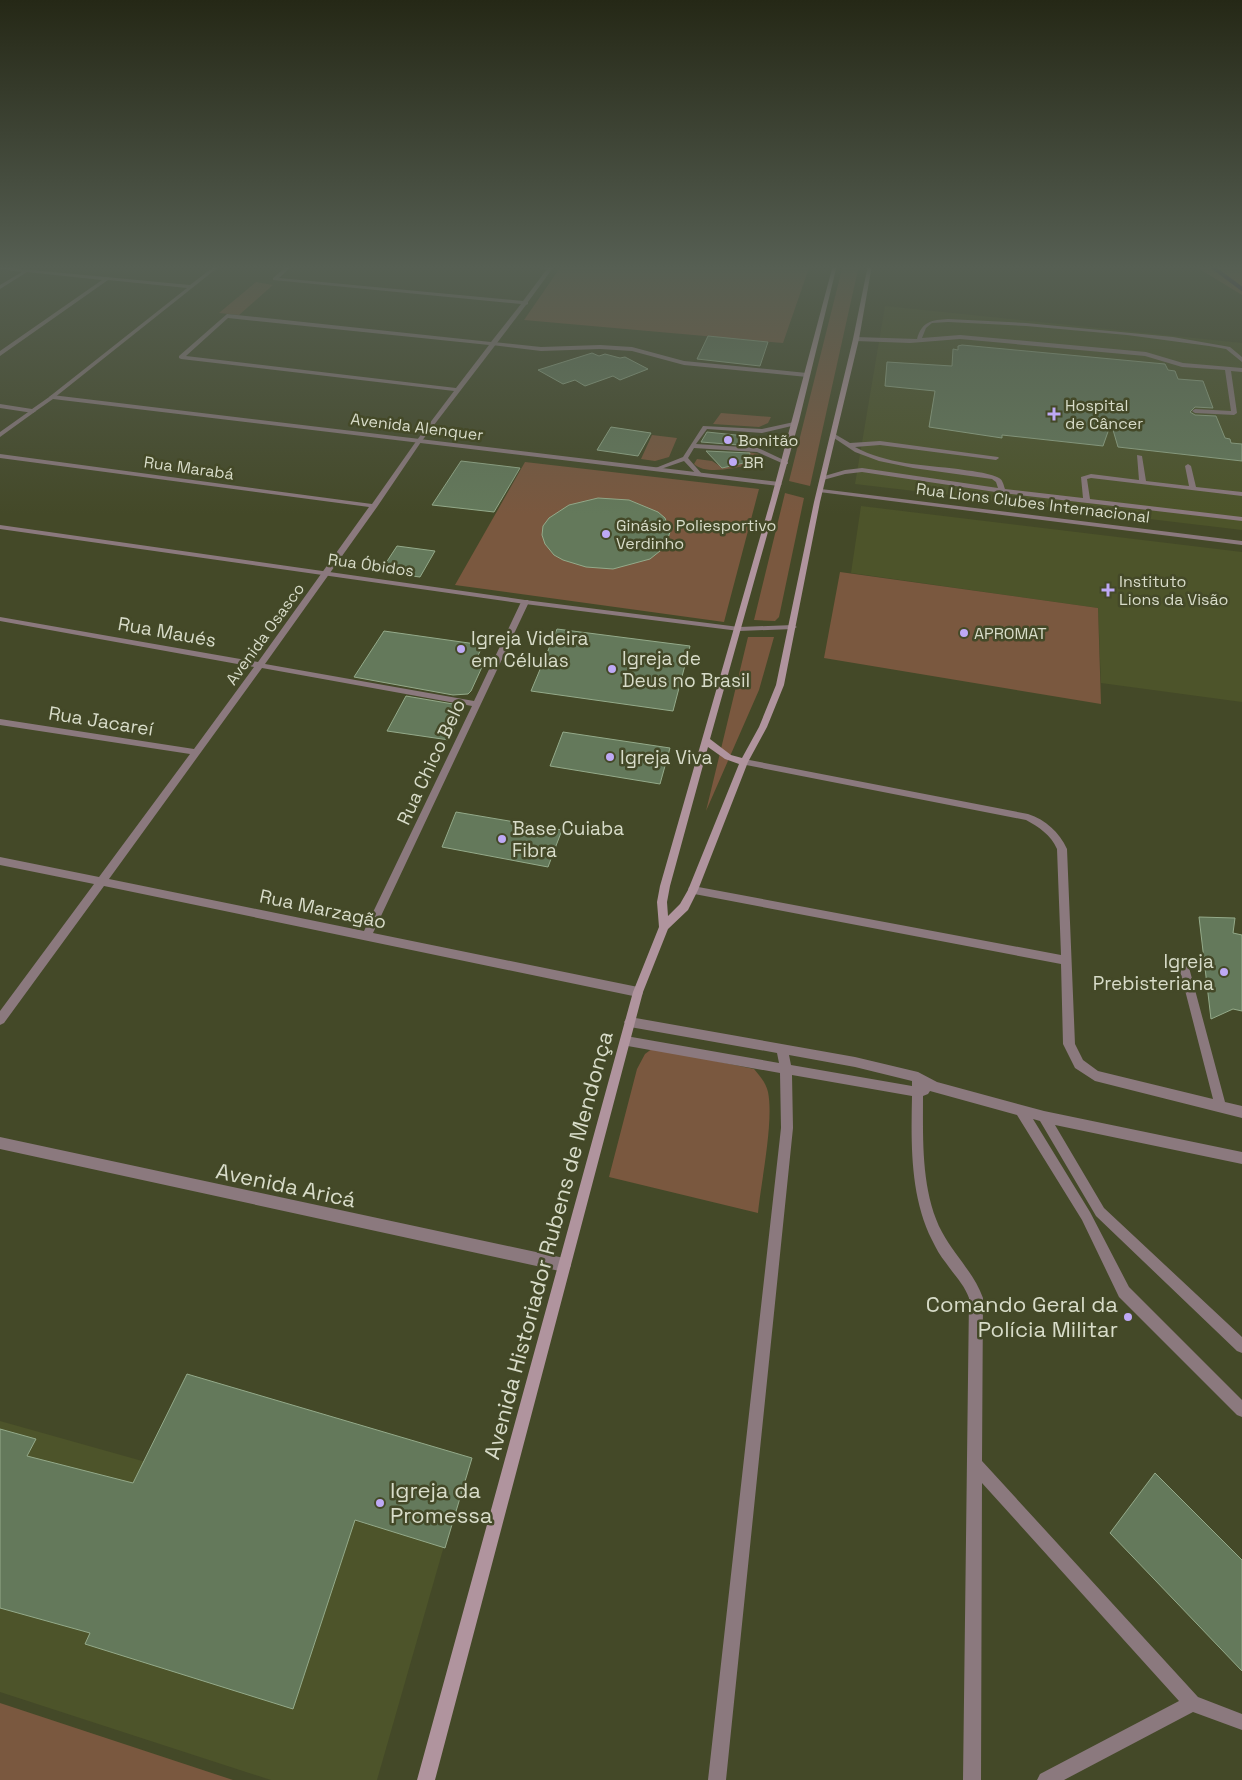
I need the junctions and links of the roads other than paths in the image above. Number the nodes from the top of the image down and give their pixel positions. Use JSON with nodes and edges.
{"nodes":[{"id":1,"x":114,"y":348,"type":"edge"},
{"id":2,"x":191,"y":348,"type":"edge"},
{"id":3,"x":491,"y":348,"type":"edge"},
{"id":4,"x":532,"y":348,"type":"edge"},
{"id":5,"x":617,"y":348,"type":"edge"},
{"id":6,"x":622,"y":348,"type":"edge"},
{"id":7,"x":814,"y":348,"type":"edge"},
{"id":8,"x":854,"y":348,"type":"edge"},
{"id":9,"x":1075,"y":348,"type":"edge"},
{"id":10,"x":1229,"y":348,"type":"joint"},
{"id":11,"x":1242,"y":351,"type":"edge"},
{"id":12,"x":1242,"y":360,"type":"edge"},
{"id":13,"x":1228,"y":369,"type":"junction"},
{"id":14,"x":1242,"y":370,"type":"edge"},
{"id":15,"x":807,"y":375,"type":"junction"},
{"id":16,"x":457,"y":390,"type":"junction"},
{"id":17,"x":52,"y":397,"type":"junction"},
{"id":18,"x":0,"y":406,"type":"edge"},
{"id":19,"x":33,"y":411,"type":"junction"},
{"id":20,"x":1195,"y":411,"type":"dead end"},
{"id":21,"x":794,"y":424,"type":"junction"},
{"id":22,"x":762,"y":431,"type":"junction"},
{"id":23,"x":0,"y":435,"type":"edge"},
{"id":24,"x":833,"y":435,"type":"junction"},
{"id":25,"x":419,"y":441,"type":"junction"},
{"id":26,"x":850,"y":444,"type":"junction"},
{"id":27,"x":692,"y":446,"type":"junction"},
{"id":28,"x":758,"y":450,"type":"junction"},
{"id":29,"x":0,"y":456,"type":"edge"},
{"id":30,"x":1139,"y":456,"type":"dead end"},
{"id":31,"x":685,"y":458,"type":"junction"},
{"id":32,"x":996,"y":458,"type":"dead end"},
{"id":33,"x":786,"y":463,"type":"junction"},
{"id":34,"x":1188,"y":466,"type":"dead end"},
{"id":35,"x":656,"y":470,"type":"junction"},
{"id":36,"x":700,"y":475,"type":"junction"},
{"id":37,"x":823,"y":478,"type":"junction"},
{"id":38,"x":1143,"y":482,"type":"junction"},
{"id":39,"x":779,"y":484,"type":"junction"},
{"id":40,"x":1193,"y":488,"type":"junction"},
{"id":41,"x":821,"y":491,"type":"junction"},
{"id":42,"x":1002,"y":491,"type":"junction"},
{"id":43,"x":1242,"y":494,"type":"edge"},
{"id":44,"x":1088,"y":501,"type":"junction"},
{"id":45,"x":375,"y":506,"type":"junction"},
{"id":46,"x":1242,"y":519,"type":"edge"},
{"id":47,"x":0,"y":527,"type":"edge"},
{"id":48,"x":1242,"y":543,"type":"edge"},
{"id":49,"x":328,"y":572,"type":"junction"},
{"id":50,"x":525,"y":602,"type":"junction"},
{"id":51,"x":0,"y":619,"type":"edge"},
{"id":52,"x":793,"y":627,"type":"junction"},
{"id":53,"x":739,"y":629,"type":"junction"},
{"id":54,"x":260,"y":665,"type":"junction"},
{"id":55,"x":476,"y":704,"type":"junction"},
{"id":56,"x":0,"y":722,"type":"edge"},
{"id":57,"x":704,"y":740,"type":"junction"},
{"id":58,"x":196,"y":752,"type":"junction"},
{"id":59,"x":744,"y":762,"type":"junction"},
{"id":60,"x":0,"y":861,"type":"edge"},
{"id":61,"x":102,"y":881,"type":"junction"},
{"id":62,"x":693,"y":890,"type":"junction"},
{"id":63,"x":664,"y":927,"type":"junction"},
{"id":64,"x":367,"y":936,"type":"junction"},
{"id":65,"x":1067,"y":961,"type":"junction"},
{"id":66,"x":1183,"y":963,"type":"dead end"},
{"id":67,"x":638,"y":992,"type":"junction"},
{"id":68,"x":0,"y":1020,"type":"edge"},
{"id":69,"x":630,"y":1022,"type":"junction"},
{"id":70,"x":626,"y":1041,"type":"junction"},
{"id":71,"x":782,"y":1049,"type":"junction"},
{"id":72,"x":786,"y":1068,"type":"junction"},
{"id":73,"x":918,"y":1077,"type":"junction"},
{"id":74,"x":934,"y":1086,"type":"junction"},
{"id":75,"x":918,"y":1092,"type":"junction"},
{"id":76,"x":1221,"y":1108,"type":"junction"},
{"id":77,"x":1020,"y":1110,"type":"junction"},
{"id":78,"x":1242,"y":1112,"type":"edge"},
{"id":79,"x":1044,"y":1116,"type":"junction"},
{"id":80,"x":0,"y":1144,"type":"edge"},
{"id":81,"x":1242,"y":1158,"type":"edge"},
{"id":82,"x":564,"y":1265,"type":"junction"},
{"id":83,"x":1242,"y":1346,"type":"edge"},
{"id":84,"x":1242,"y":1410,"type":"edge"},
{"id":85,"x":975,"y":1464,"type":"junction"},
{"id":86,"x":1192,"y":1703,"type":"junction"},
{"id":87,"x":1242,"y":1722,"type":"edge"},
{"id":88,"x":426,"y":1780,"type":"edge"},
{"id":89,"x":717,"y":1780,"type":"edge"},
{"id":90,"x":972,"y":1780,"type":"edge"},
{"id":91,"x":1046,"y":1780,"type":"edge"}],
"edges":[{"from":1,"to":17,"type":"street"},
{"from":2,"to":16,"type":"street"},
{"from":3,"to":16,"type":"street","name":"Avenida Osasco"},
{"from":4,"to":5,"type":"street"},
{"from":6,"to":15,"type":"street"},
{"from":7,"to":15,"type":"main road","name":"Avenida Historiador Rubens de Mendonça"},
{"from":8,"to":24,"type":"main road","name":"Avenida Historiador Rubens de Mendonça"},
{"from":9,"to":13,"type":"street"},
{"from":10,"to":11,"type":"street"},
{"from":10,"to":12,"type":"street"},
{"from":13,"to":14,"type":"street"},
{"from":13,"to":20,"type":"street"},
{"from":15,"to":21,"type":"main road","name":"Avenida Historiador Rubens de Mendonça"},
{"from":16,"to":25,"type":"street","name":"Avenida Osasco"},
{"from":17,"to":19,"type":"street"},
{"from":17,"to":25,"type":"street","name":"Avenida Alenquer"},
{"from":18,"to":19,"type":"street"},
{"from":19,"to":23,"type":"street"},
{"from":21,"to":22,"type":"street"},
{"from":21,"to":33,"type":"main road","name":"Avenida Historiador Rubens de Mendonça"},
{"from":22,"to":27,"type":"street"},
{"from":22,"to":28,"type":"street"},
{"from":24,"to":26,"type":"street"},
{"from":24,"to":37,"type":"main road","name":"Avenida Historiador Rubens de Mendonça"},
{"from":25,"to":35,"type":"street","name":"Avenida Alenquer"},
{"from":25,"to":45,"type":"street","name":"Avenida Osasco"},
{"from":26,"to":32,"type":"street"},
{"from":26,"to":42,"type":"street"},
{"from":27,"to":28,"type":"street"},
{"from":27,"to":31,"type":"street"},
{"from":28,"to":33,"type":"street"},
{"from":29,"to":45,"type":"street","name":"Rua Marabá"},
{"from":30,"to":38,"type":"street"},
{"from":31,"to":35,"type":"street"},
{"from":31,"to":36,"type":"street"},
{"from":33,"to":39,"type":"main road","name":"Avenida Historiador Rubens de Mendonça"},
{"from":34,"to":40,"type":"street"},
{"from":35,"to":36,"type":"street","name":"Avenida Alenquer"},
{"from":36,"to":39,"type":"street","name":"Avenida Alenquer"},
{"from":37,"to":41,"type":"main road","name":"Avenida Historiador Rubens de Mendonça"},
{"from":37,"to":42,"type":"street"},
{"from":38,"to":40,"type":"street"},
{"from":38,"to":44,"type":"street"},
{"from":39,"to":53,"type":"main road","name":"Avenida Historiador Rubens de Mendonça"},
{"from":40,"to":43,"type":"street"},
{"from":41,"to":48,"type":"street","name":"Rua Lions Clubes Internacional"},
{"from":41,"to":52,"type":"main road","name":"Avenida Historiador Rubens de Mendonça"},
{"from":42,"to":44,"type":"street"},
{"from":44,"to":46,"type":"street"},
{"from":45,"to":49,"type":"street","name":"Avenida Osasco"},
{"from":47,"to":49,"type":"street","name":"Rua Óbidos"},
{"from":49,"to":50,"type":"street","name":"Rua Óbidos"},
{"from":49,"to":54,"type":"street","name":"Avenida Osasco"},
{"from":50,"to":53,"type":"street","name":"Rua Óbidos"},
{"from":50,"to":55,"type":"street","name":"Rua Chico Belo"},
{"from":51,"to":54,"type":"street","name":"Rua Maués"},
{"from":52,"to":53,"type":"street","name":"Rua Óbidos"},
{"from":52,"to":59,"type":"main road","name":"Avenida Historiador Rubens de Mendonça"},
{"from":53,"to":57,"type":"main road","name":"Avenida Historiador Rubens de Mendonça"},
{"from":54,"to":55,"type":"street","name":"Rua Maués"},
{"from":54,"to":58,"type":"street","name":"Avenida Osasco"},
{"from":55,"to":64,"type":"street","name":"Rua Chico Belo"},
{"from":56,"to":58,"type":"street","name":"Rua Jacareí"},
{"from":57,"to":59,"type":"main road"},
{"from":57,"to":63,"type":"main road","name":"Avenida Historiador Rubens de Mendonça"},
{"from":58,"to":61,"type":"street","name":"Avenida Osasco"},
{"from":59,"to":62,"type":"main road","name":"Avenida Historiador Rubens de Mendonça"},
{"from":59,"to":65,"type":"street"},
{"from":60,"to":61,"type":"street","name":"Rua Marzagão"},
{"from":61,"to":64,"type":"street","name":"Rua Marzagão"},
{"from":61,"to":68,"type":"street","name":"Avenida Osasco"},
{"from":62,"to":63,"type":"main road","name":"Avenida Historiador Rubens de Mendonça"},
{"from":62,"to":65,"type":"street"},
{"from":63,"to":67,"type":"main road","name":"Avenida Historiador Rubens de Mendonça"},
{"from":64,"to":67,"type":"street","name":"Rua Marzagão"},
{"from":65,"to":76,"type":"street"},
{"from":66,"to":76,"type":"street"},
{"from":67,"to":69,"type":"main road","name":"Avenida Historiador Rubens de Mendonça"},
{"from":69,"to":70,"type":"main road","name":"Avenida Historiador Rubens de Mendonça"},
{"from":69,"to":71,"type":"street"},
{"from":70,"to":72,"type":"street"},
{"from":70,"to":82,"type":"main road","name":"Avenida Historiador Rubens de Mendonça"},
{"from":71,"to":72,"type":"street"},
{"from":71,"to":73,"type":"street"},
{"from":72,"to":75,"type":"street"},
{"from":72,"to":89,"type":"street"},
{"from":73,"to":74,"type":"street"},
{"from":73,"to":75,"type":"street"},
{"from":74,"to":75,"type":"street"},
{"from":74,"to":77,"type":"street"},
{"from":75,"to":85,"type":"street"},
{"from":76,"to":78,"type":"street"},
{"from":77,"to":79,"type":"street"},
{"from":77,"to":84,"type":"street"},
{"from":79,"to":81,"type":"street"},
{"from":79,"to":83,"type":"street"},
{"from":80,"to":82,"type":"street","name":"Avenida Aricá"},
{"from":82,"to":88,"type":"main road","name":"Avenida Historiador Rubens de Mendonça"},
{"from":85,"to":86,"type":"street"},
{"from":85,"to":90,"type":"street"},
{"from":86,"to":87,"type":"street"},
{"from":86,"to":91,"type":"street"}]}
